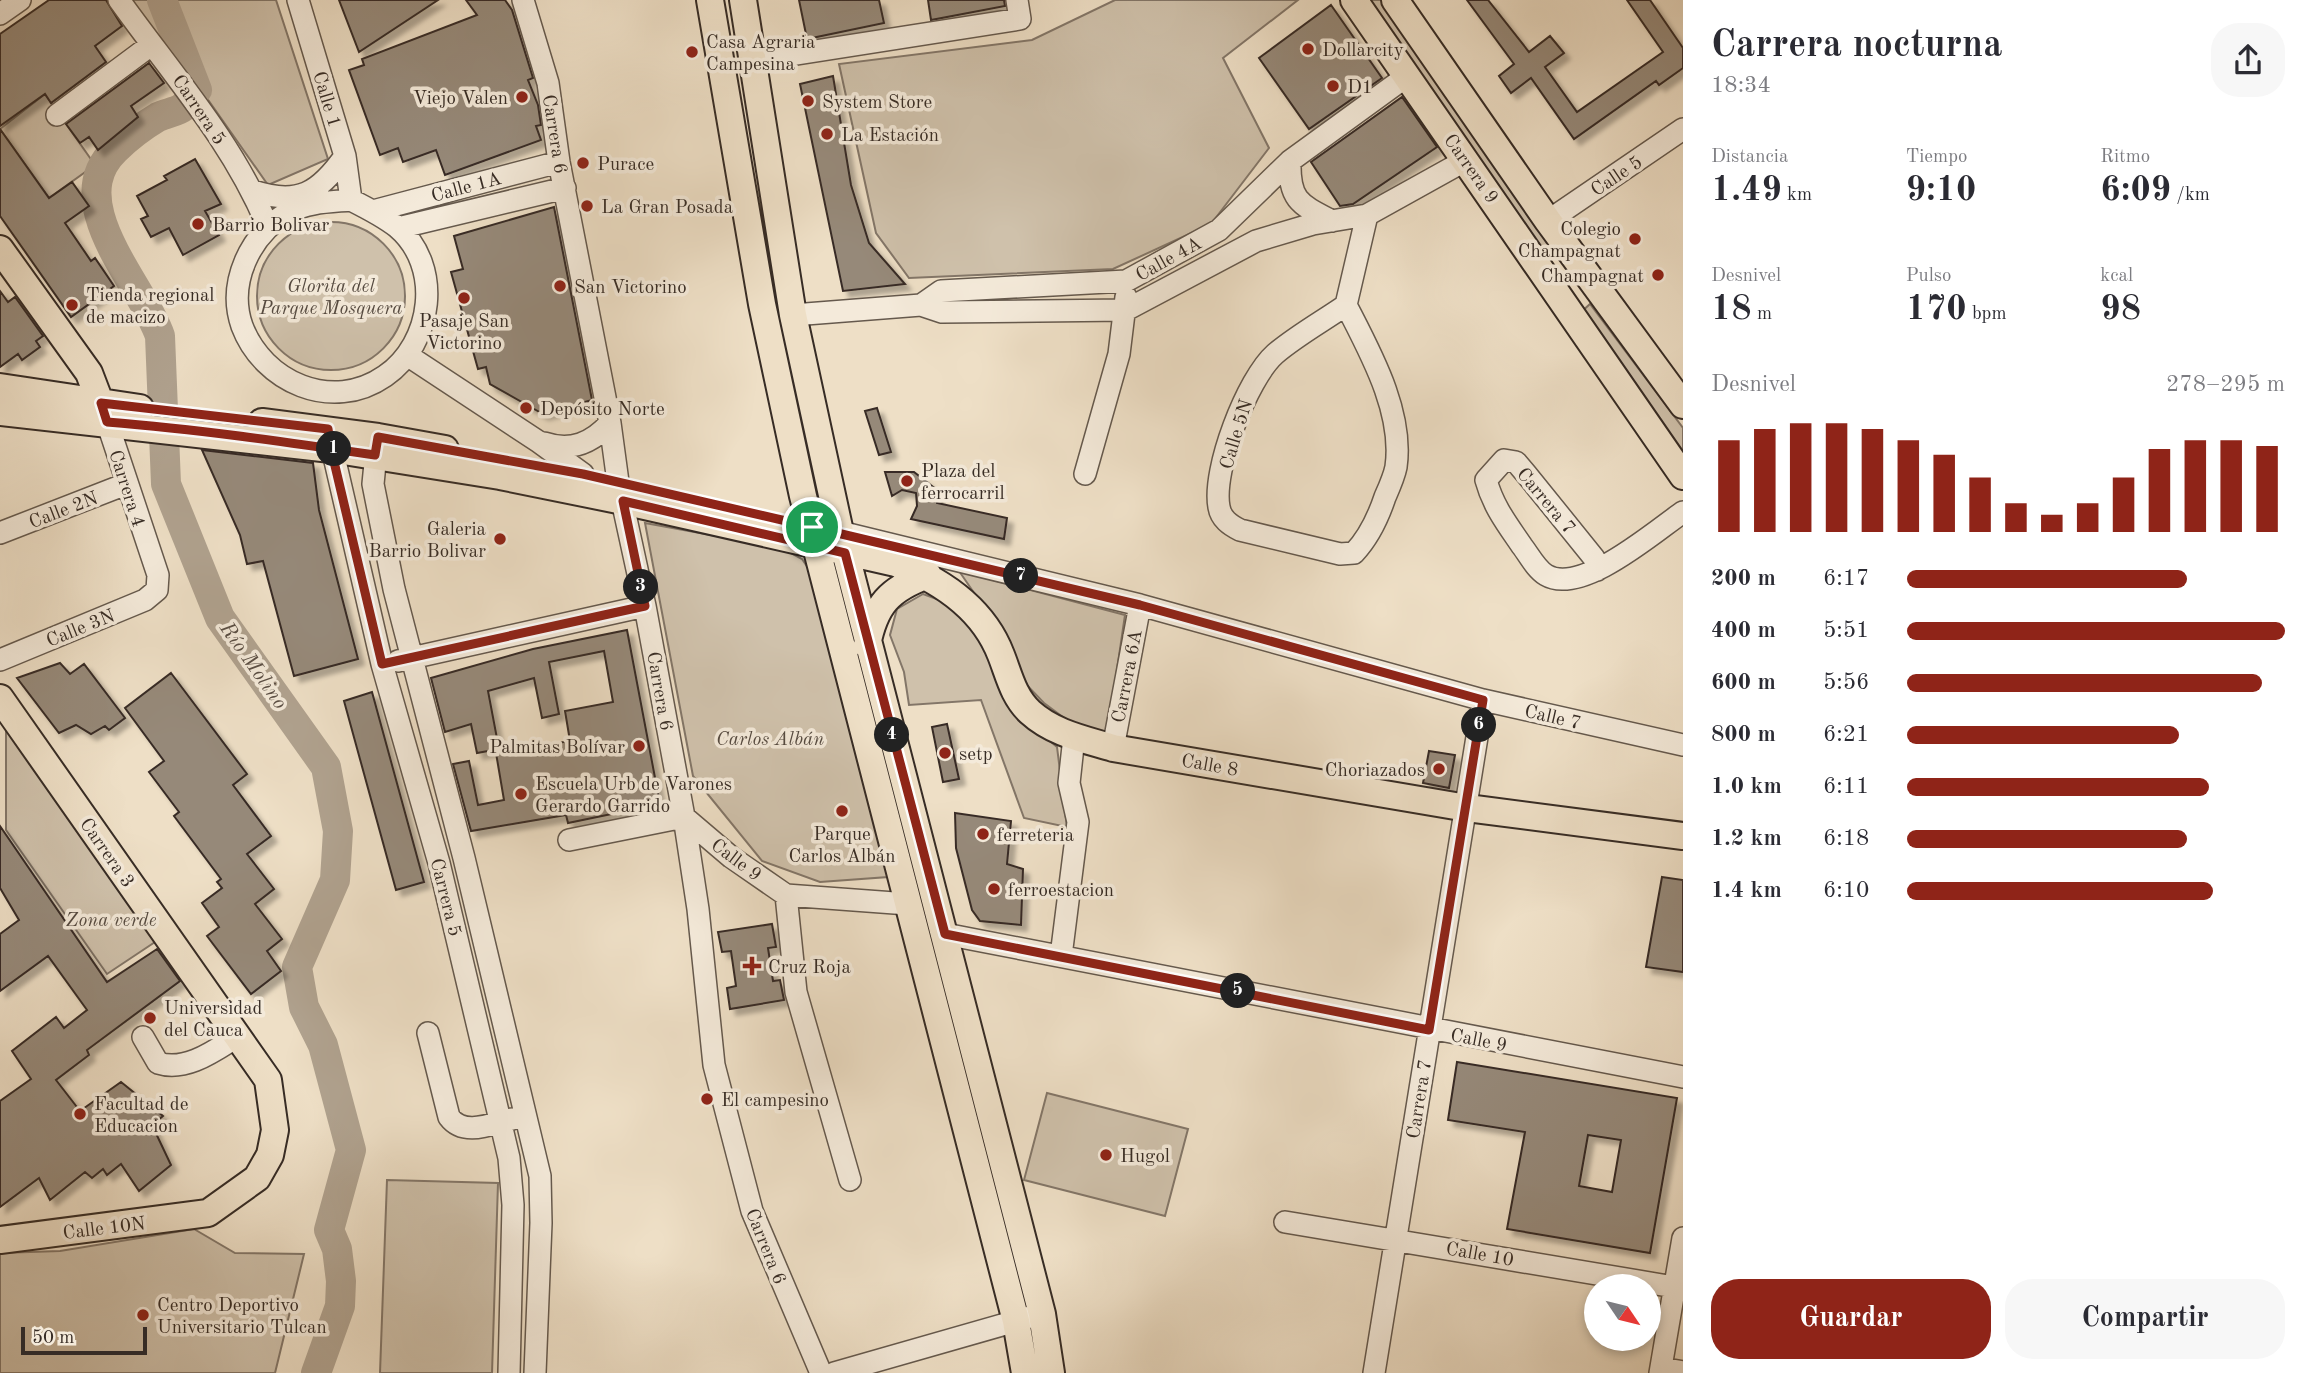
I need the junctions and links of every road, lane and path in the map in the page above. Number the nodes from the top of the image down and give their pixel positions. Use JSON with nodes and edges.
{"nodes":[{"id":1,"x":20,"y":0,"type":"edge"},
{"id":2,"x":119,"y":0,"type":"edge"},
{"id":3,"x":298,"y":0,"type":"edge"},
{"id":4,"x":523,"y":0,"type":"edge"},
{"id":5,"x":710,"y":0,"type":"edge"},
{"id":6,"x":743,"y":0,"type":"edge"},
{"id":7,"x":1017,"y":0,"type":"edge"},
{"id":8,"x":1354,"y":0,"type":"edge"},
{"id":9,"x":1395,"y":0,"type":"edge"},
{"id":10,"x":0,"y":14,"type":"edge"},
{"id":11,"x":151,"y":45,"type":"junction"},
{"id":12,"x":752,"y":61,"type":"junction"},
{"id":13,"x":1407,"y":76,"type":"junction"},
{"id":14,"x":57,"y":115,"type":"dead end"},
{"id":15,"x":1683,"y":129,"type":"edge"},
{"id":16,"x":345,"y":156,"type":"junction"},
{"id":17,"x":1466,"y":160,"type":"junction"},
{"id":18,"x":1290,"y":161,"type":"junction"},
{"id":19,"x":559,"y":162,"type":"junction"},
{"id":20,"x":565,"y":188,"type":"junction"},
{"id":21,"x":253,"y":191,"type":"junction"},
{"id":22,"x":351,"y":200,"type":"junction"},
{"id":23,"x":373,"y":211,"type":"junction"},
{"id":24,"x":1367,"y":215,"type":"junction"},
{"id":25,"x":1332,"y":221,"type":"junction"},
{"id":26,"x":1548,"y":221,"type":"junction"},
{"id":27,"x":268,"y":227,"type":"junction"},
{"id":28,"x":398,"y":228,"type":"junction"},
{"id":29,"x":0,"y":249,"type":"edge"},
{"id":30,"x":1580,"y":263,"type":"junction"},
{"id":31,"x":1126,"y":281,"type":"junction"},
{"id":32,"x":1551,"y":284,"type":"junction"},
{"id":33,"x":920,"y":304,"type":"junction"},
{"id":34,"x":1346,"y":305,"type":"junction"},
{"id":35,"x":1126,"y":310,"type":"junction"},
{"id":36,"x":793,"y":315,"type":"junction"},
{"id":37,"x":407,"y":355,"type":"junction"},
{"id":38,"x":0,"y":387,"type":"edge"},
{"id":39,"x":1683,"y":405,"type":"edge"},
{"id":40,"x":0,"y":412,"type":"edge"},
{"id":41,"x":109,"y":413,"type":"junction"},
{"id":42,"x":610,"y":423,"type":"junction"},
{"id":43,"x":329,"y":439,"type":"junction"},
{"id":44,"x":539,"y":442,"type":"junction"},
{"id":45,"x":377,"y":446,"type":"junction"},
{"id":46,"x":583,"y":474,"type":"junction"},
{"id":47,"x":1085,"y":474,"type":"dead end"},
{"id":48,"x":1683,"y":476,"type":"edge"},
{"id":49,"x":126,"y":484,"type":"junction"},
{"id":50,"x":620,"y":491,"type":"junction"},
{"id":51,"x":1683,"y":512,"type":"edge"},
{"id":52,"x":0,"y":533,"type":"edge"},
{"id":53,"x":829,"y":540,"type":"junction"},
{"id":54,"x":1597,"y":570,"type":"junction"},
{"id":55,"x":928,"y":576,"type":"junction"},
{"id":56,"x":394,"y":589,"type":"junction"},
{"id":57,"x":156,"y":590,"type":"joint"},
{"id":58,"x":366,"y":596,"type":"junction"},
{"id":59,"x":1140,"y":605,"type":"junction"},
{"id":60,"x":645,"y":606,"type":"junction"},
{"id":61,"x":867,"y":645,"type":"junction"},
{"id":62,"x":412,"y":658,"type":"junction"},
{"id":63,"x":0,"y":660,"type":"edge"},
{"id":64,"x":382,"y":664,"type":"junction"},
{"id":65,"x":0,"y":698,"type":"edge"},
{"id":66,"x":1483,"y":700,"type":"junction"},
{"id":67,"x":429,"y":728,"type":"junction"},
{"id":68,"x":403,"y":735,"type":"junction"},
{"id":69,"x":1074,"y":737,"type":"junction"},
{"id":70,"x":1683,"y":745,"type":"edge"},
{"id":71,"x":1113,"y":748,"type":"junction"},
{"id":72,"x":1467,"y":808,"type":"junction"},
{"id":73,"x":684,"y":817,"type":"junction"},
{"id":74,"x":1683,"y":836,"type":"edge"},
{"id":75,"x":569,"y":840,"type":"dead end"},
{"id":76,"x":786,"y":895,"type":"junction"},
{"id":77,"x":908,"y":904,"type":"junction"},
{"id":78,"x":945,"y":934,"type":"junction"},
{"id":79,"x":1061,"y":956,"type":"junction"},
{"id":80,"x":1429,"y":1030,"type":"junction"},
{"id":81,"x":428,"y":1033,"type":"dead end"},
{"id":82,"x":238,"y":1036,"type":"junction"},
{"id":83,"x":143,"y":1037,"type":"dead end"},
{"id":84,"x":1683,"y":1077,"type":"edge"},
{"id":85,"x":526,"y":1115,"type":"junction"},
{"id":86,"x":501,"y":1122,"type":"junction"},
{"id":87,"x":850,"y":1180,"type":"dead end"},
{"id":88,"x":208,"y":1213,"type":"joint"},
{"id":89,"x":1285,"y":1222,"type":"dead end"},
{"id":90,"x":1683,"y":1238,"type":"edge"},
{"id":91,"x":1396,"y":1239,"type":"junction"},
{"id":92,"x":0,"y":1240,"type":"edge"},
{"id":93,"x":1674,"y":1287,"type":"junction"},
{"id":94,"x":1042,"y":1314,"type":"junction"},
{"id":95,"x":1016,"y":1321,"type":"junction"},
{"id":96,"x":1660,"y":1370,"type":"edge"},
{"id":97,"x":1683,"y":1372,"type":"edge"},
{"id":98,"x":509,"y":1373,"type":"edge"},
{"id":99,"x":535,"y":1373,"type":"edge"},
{"id":100,"x":821,"y":1373,"type":"edge"},
{"id":101,"x":834,"y":1373,"type":"edge"},
{"id":102,"x":1025,"y":1373,"type":"edge"},
{"id":103,"x":1051,"y":1373,"type":"edge"},
{"id":104,"x":1374,"y":1373,"type":"edge"}],
"edges":[{"from":1,"to":10,"type":"street"},
{"from":2,"to":11,"type":"street","name":"Carrera 5"},
{"from":3,"to":16,"type":"street","name":"Calle 1"},
{"from":4,"to":19,"type":"street","name":"Carrera 6"},
{"from":5,"to":53,"type":"main road"},
{"from":6,"to":12,"type":"main road"},
{"from":7,"to":12,"type":"street"},
{"from":8,"to":13,"type":"main road","name":"Carrera 9"},
{"from":9,"to":26,"type":"main road","name":"Carrera 9"},
{"from":11,"to":14,"type":"street"},
{"from":11,"to":21,"type":"street","name":"Carrera 5"},
{"from":12,"to":36,"type":"main road"},
{"from":13,"to":17,"type":"main road","name":"Carrera 9"},
{"from":13,"to":18,"type":"street","name":"Calle 4A"},
{"from":15,"to":26,"type":"street","name":"Calle 5"},
{"from":16,"to":21,"type":"street"},
{"from":16,"to":22,"type":"street","name":"Calle 1"},
{"from":17,"to":24,"type":"street"},
{"from":17,"to":32,"type":"main road","name":"Carrera 9"},
{"from":18,"to":25,"type":"street"},
{"from":18,"to":31,"type":"street","name":"Calle 4A"},
{"from":19,"to":20,"type":"street","name":"Carrera 6"},
{"from":19,"to":23,"type":"street","name":"Calle 1A"},
{"from":20,"to":28,"type":"street","name":"Calle 1A"},
{"from":20,"to":42,"type":"street","name":"Carrera 6"},
{"from":21,"to":27,"type":"street","name":"Carrera 5"},
{"from":22,"to":23,"type":"street"},
{"from":22,"to":27,"type":"street"},
{"from":23,"to":28,"type":"street"},
{"from":24,"to":25,"type":"street"},
{"from":24,"to":34,"type":"street"},
{"from":25,"to":35,"type":"street"},
{"from":26,"to":30,"type":"main road","name":"Carrera 9"},
{"from":27,"to":37,"type":"street"},
{"from":28,"to":37,"type":"street"},
{"from":29,"to":41,"type":"main road","name":"Carrera 4"},
{"from":30,"to":32,"type":"main road"},
{"from":30,"to":39,"type":"main road","name":"Carrera 9"},
{"from":31,"to":33,"type":"street","name":"Calle 4A"},
{"from":31,"to":35,"type":"street"},
{"from":32,"to":48,"type":"main road","name":"Carrera 9"},
{"from":33,"to":35,"type":"street"},
{"from":33,"to":36,"type":"street","name":"Calle 4A"},
{"from":34,"to":34,"type":"street","name":"Calle 5N"},
{"from":35,"to":47,"type":"street"},
{"from":36,"to":53,"type":"main road"},
{"from":37,"to":44,"type":"street"},
{"from":38,"to":41,"type":"main road"},
{"from":40,"to":41,"type":"main road"},
{"from":41,"to":43,"type":"main road"},
{"from":41,"to":49,"type":"street","name":"Carrera 4"},
{"from":42,"to":44,"type":"street"},
{"from":42,"to":50,"type":"street","name":"Carrera 6"},
{"from":43,"to":45,"type":"main road"},
{"from":43,"to":58,"type":"street","name":"Carrera 5"},
{"from":44,"to":46,"type":"street"},
{"from":45,"to":46,"type":"main road"},
{"from":45,"to":50,"type":"main road"},
{"from":45,"to":56,"type":"street","name":"Carrera 5"},
{"from":46,"to":50,"type":"main road"},
{"from":49,"to":52,"type":"street","name":"Calle 2N"},
{"from":49,"to":57,"type":"street","name":"Carrera 4"},
{"from":50,"to":53,"type":"main road"},
{"from":50,"to":53,"type":"main road"},
{"from":50,"to":60,"type":"street","name":"Carrera 6"},
{"from":51,"to":54,"type":"street"},
{"from":53,"to":55,"type":"main road","name":"Calle 8"},
{"from":53,"to":59,"type":"street","name":"Calle 7"},
{"from":53,"to":61,"type":"main road"},
{"from":53,"to":77,"type":"main road"},
{"from":54,"to":54,"type":"street","name":"Carrera 7"},
{"from":55,"to":61,"type":"main road"},
{"from":55,"to":69,"type":"main road","name":"Calle 8"},
{"from":56,"to":58,"type":"street"},
{"from":56,"to":62,"type":"street","name":"Carrera 5"},
{"from":57,"to":63,"type":"street","name":"Calle 3N"},
{"from":58,"to":64,"type":"street","name":"Carrera 5"},
{"from":59,"to":66,"type":"street","name":"Calle 7"},
{"from":59,"to":71,"type":"street","name":"Carrera 6A"},
{"from":60,"to":62,"type":"street"},
{"from":60,"to":73,"type":"street","name":"Carrera 6"},
{"from":61,"to":78,"type":"main road"},
{"from":62,"to":64,"type":"street"},
{"from":62,"to":67,"type":"street","name":"Carrera 5"},
{"from":64,"to":68,"type":"street","name":"Carrera 5"},
{"from":65,"to":82,"type":"main road","name":"Carrera 3"},
{"from":66,"to":70,"type":"street","name":"Calle 7"},
{"from":66,"to":72,"type":"street","name":"Carrera 7"},
{"from":67,"to":68,"type":"street"},
{"from":67,"to":85,"type":"street","name":"Carrera 5"},
{"from":68,"to":86,"type":"street","name":"Carrera 5"},
{"from":69,"to":71,"type":"main road","name":"Calle 8"},
{"from":69,"to":79,"type":"street"},
{"from":71,"to":72,"type":"main road","name":"Calle 8"},
{"from":72,"to":74,"type":"main road","name":"Calle 8"},
{"from":72,"to":80,"type":"street","name":"Carrera 7"},
{"from":73,"to":75,"type":"street"},
{"from":73,"to":76,"type":"street","name":"Calle 9"},
{"from":73,"to":100,"type":"street","name":"Carrera 6"},
{"from":76,"to":77,"type":"street"},
{"from":76,"to":87,"type":"street"},
{"from":77,"to":95,"type":"main road"},
{"from":78,"to":79,"type":"street","name":"Calle 9"},
{"from":78,"to":94,"type":"main road"},
{"from":79,"to":80,"type":"street","name":"Calle 9"},
{"from":80,"to":84,"type":"street","name":"Calle 9"},
{"from":80,"to":91,"type":"street","name":"Carrera 7"},
{"from":81,"to":86,"type":"street"},
{"from":82,"to":83,"type":"street"},
{"from":82,"to":88,"type":"main road","name":"Carrera 3"},
{"from":85,"to":86,"type":"street"},
{"from":85,"to":99,"type":"street","name":"Carrera 5"},
{"from":86,"to":98,"type":"street","name":"Carrera 5"},
{"from":88,"to":92,"type":"main road","name":"Calle 10N"},
{"from":89,"to":91,"type":"street","name":"Calle 10"},
{"from":90,"to":93,"type":"street"},
{"from":91,"to":93,"type":"street","name":"Calle 10"},
{"from":91,"to":104,"type":"street","name":"Carrera 7"},
{"from":93,"to":96,"type":"street"},
{"from":94,"to":95,"type":"street"},
{"from":94,"to":103,"type":"main road"},
{"from":95,"to":101,"type":"street"},
{"from":95,"to":102,"type":"main road"},
{"from":96,"to":97,"type":"street"}]}
